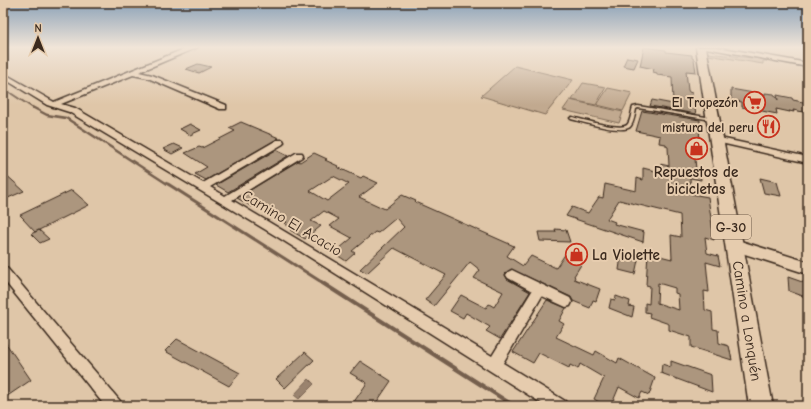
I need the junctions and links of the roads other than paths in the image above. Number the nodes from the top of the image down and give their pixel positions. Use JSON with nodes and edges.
{"nodes":[{"id":1,"x":149,"y":66,"type":"edge"},
{"id":2,"x":704,"y":66,"type":"edge"},
{"id":3,"x":133,"y":73,"type":"junction"},
{"id":4,"x":3,"y":75,"type":"edge"},
{"id":5,"x":55,"y":104,"type":"junction"},
{"id":6,"x":223,"y":107,"type":"dead end"},
{"id":7,"x":572,"y":118,"type":"dead end"},
{"id":8,"x":712,"y":120,"type":"junction"},
{"id":9,"x":715,"y":139,"type":"junction"},
{"id":10,"x":280,"y":142,"type":"dead end"},
{"id":11,"x":299,"y":155,"type":"dead end"},
{"id":12,"x":808,"y":160,"type":"edge"},
{"id":13,"x":204,"y":187,"type":"junction"},
{"id":14,"x":225,"y":200,"type":"junction"},
{"id":15,"x":734,"y":245,"type":"junction"},
{"id":16,"x":808,"y":268,"type":"edge"},
{"id":17,"x":3,"y":271,"type":"edge"},
{"id":18,"x":512,"y":275,"type":"dead end"},
{"id":19,"x":540,"y":289,"type":"junction"},
{"id":20,"x":566,"y":302,"type":"dead end"},
{"id":21,"x":494,"y":365,"type":"junction"},
{"id":22,"x":115,"y":406,"type":"edge"},
{"id":23,"x":560,"y":406,"type":"edge"},
{"id":24,"x":761,"y":406,"type":"edge"}],
"edges":[{"from":1,"to":3,"type":"street"},
{"from":2,"to":8,"type":"main road","name":"Camino a Lonquén","number":"G-30"},
{"from":3,"to":5,"type":"street"},
{"from":3,"to":6,"type":"street"},
{"from":4,"to":5,"type":"street","name":"Camino El Acacio"},
{"from":5,"to":13,"type":"street","name":"Camino El Acacio"},
{"from":7,"to":8,"type":"lane"},
{"from":8,"to":9,"type":"main road","name":"Camino a Lonquén","number":"G-30"},
{"from":9,"to":12,"type":"street"},
{"from":9,"to":15,"type":"main road","name":"Camino a Lonquén","number":"G-30"},
{"from":10,"to":13,"type":"street"},
{"from":11,"to":14,"type":"street"},
{"from":13,"to":14,"type":"street","name":"Camino El Acacio"},
{"from":14,"to":21,"type":"street","name":"Camino El Acacio"},
{"from":15,"to":16,"type":"street"},
{"from":15,"to":24,"type":"main road","name":"Camino a Lonquén","number":"G-30"},
{"from":17,"to":22,"type":"street"},
{"from":18,"to":19,"type":"street"},
{"from":19,"to":20,"type":"street"},
{"from":19,"to":21,"type":"street"},
{"from":21,"to":23,"type":"street","name":"Camino El Acacio"}]}
